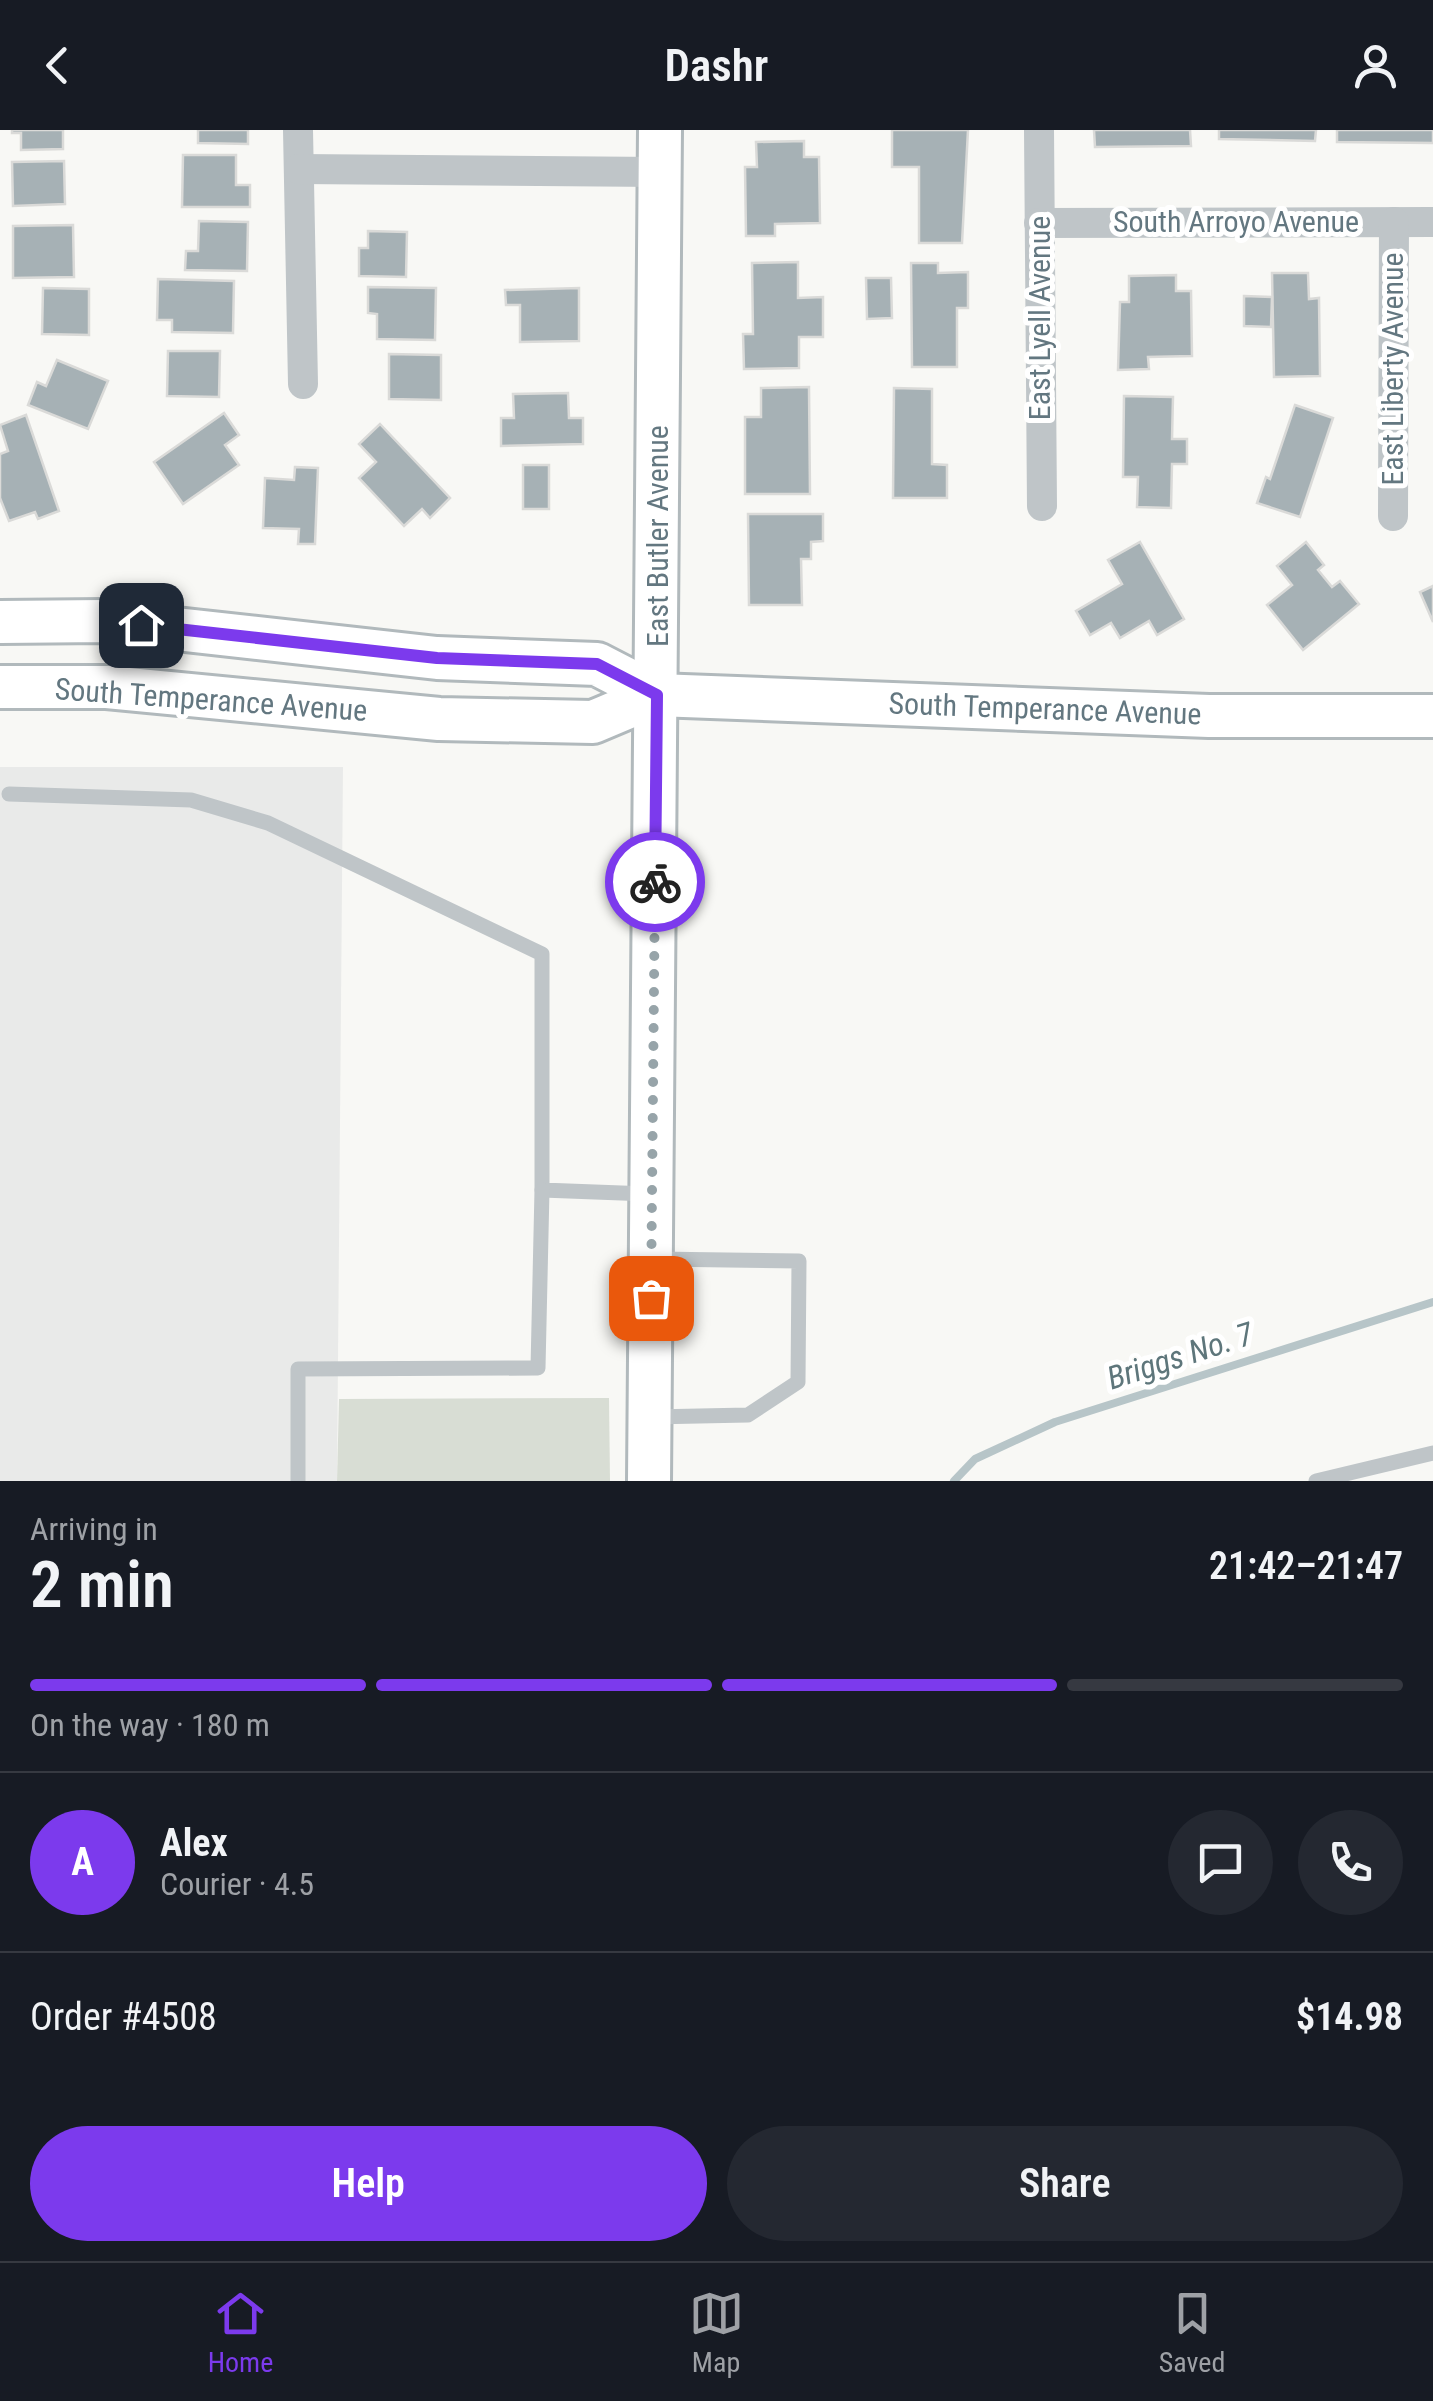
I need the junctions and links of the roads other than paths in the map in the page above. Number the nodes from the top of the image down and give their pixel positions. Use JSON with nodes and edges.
{"nodes":[{"id":1,"x":298,"y":130,"type":"edge"},
{"id":2,"x":660,"y":130,"type":"edge"},
{"id":3,"x":1039,"y":130,"type":"edge"},
{"id":4,"x":299,"y":169,"type":"junction"},
{"id":5,"x":660,"y":172,"type":"junction"},
{"id":6,"x":1394,"y":222,"type":"junction"},
{"id":7,"x":1433,"y":222,"type":"edge"},
{"id":8,"x":1039,"y":223,"type":"junction"},
{"id":9,"x":304,"y":384,"type":"dead end"},
{"id":10,"x":1042,"y":506,"type":"dead end"},
{"id":11,"x":1393,"y":516,"type":"dead end"},
{"id":12,"x":0,"y":622,"type":"edge"},
{"id":13,"x":0,"y":687,"type":"edge"},
{"id":14,"x":657,"y":695,"type":"junction"},
{"id":15,"x":1433,"y":716,"type":"edge"},
{"id":16,"x":10,"y":794,"type":"dead end"},
{"id":17,"x":542,"y":1190,"type":"junction"},
{"id":18,"x":652,"y":1194,"type":"junction"},
{"id":19,"x":651,"y":1258,"type":"junction"},
{"id":20,"x":650,"y":1417,"type":"junction"},
{"id":21,"x":1433,"y":1453,"type":"edge"},
{"id":22,"x":298,"y":1481,"type":"edge"},
{"id":23,"x":649,"y":1481,"type":"edge"},
{"id":24,"x":1316,"y":1481,"type":"edge"}],
"edges":[{"from":1,"to":4,"type":"street"},
{"from":2,"to":5,"type":"main road","name":"East Butler Avenue"},
{"from":3,"to":8,"type":"street","name":"East Lyell Avenue"},
{"from":4,"to":5,"type":"street"},
{"from":4,"to":9,"type":"street"},
{"from":5,"to":14,"type":"main road","name":"East Butler Avenue"},
{"from":6,"to":7,"type":"street","name":"South Arroyo Avenue"},
{"from":6,"to":8,"type":"street","name":"South Arroyo Avenue"},
{"from":6,"to":11,"type":"street","name":"East Liberty Avenue"},
{"from":8,"to":10,"type":"street","name":"East Lyell Avenue"},
{"from":12,"to":14,"type":"main road","name":"South Temperance Avenue"},
{"from":13,"to":14,"type":"main road","name":"South Temperance Avenue"},
{"from":14,"to":15,"type":"main road","name":"South Temperance Avenue"},
{"from":14,"to":18,"type":"main road","name":"East Butler Avenue"},
{"from":16,"to":17,"type":"lane"},
{"from":17,"to":18,"type":"lane"},
{"from":17,"to":22,"type":"lane"},
{"from":18,"to":19,"type":"main road","name":"East Butler Avenue"},
{"from":19,"to":20,"type":"main road","name":"East Butler Avenue"},
{"from":19,"to":20,"type":"lane"},
{"from":20,"to":23,"type":"main road","name":"East Butler Avenue"},
{"from":21,"to":24,"type":"lane"}]}
